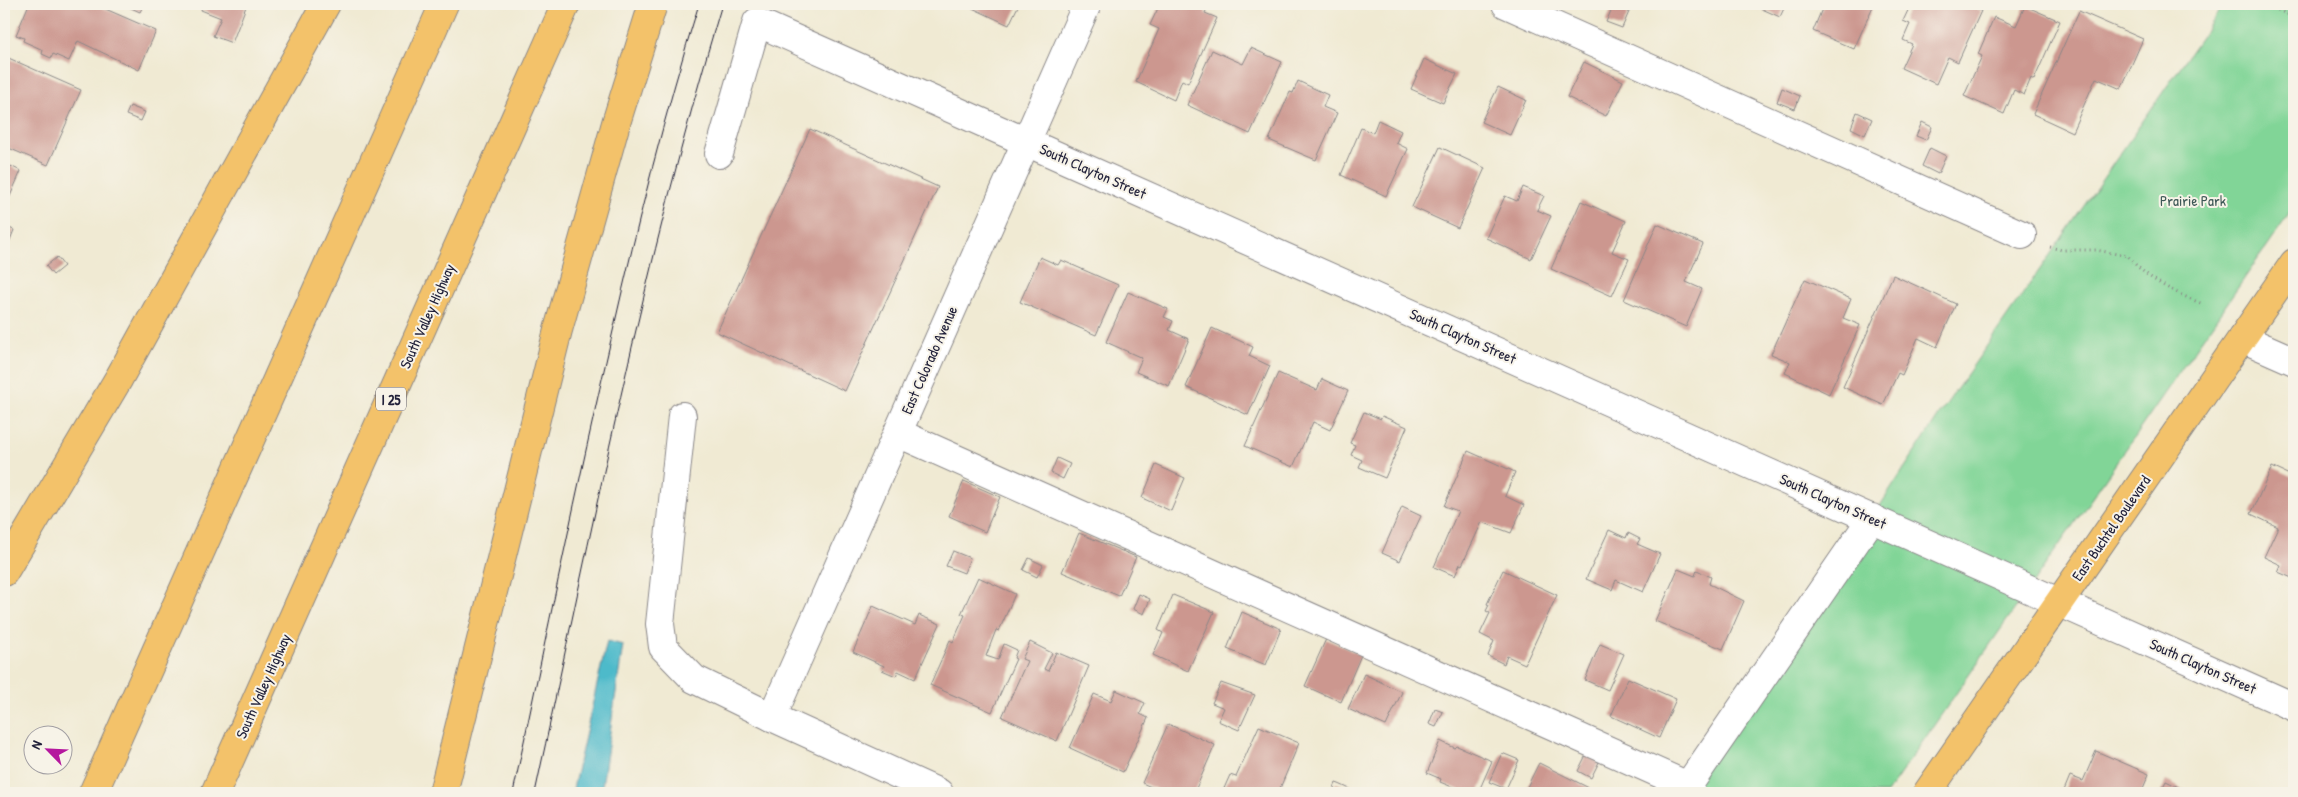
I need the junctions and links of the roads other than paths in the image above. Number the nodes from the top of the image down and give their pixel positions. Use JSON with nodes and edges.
{"nodes":[{"id":1,"x":326,"y":4,"type":"edge"},
{"id":2,"x":444,"y":4,"type":"edge"},
{"id":3,"x":566,"y":4,"type":"edge"},
{"id":4,"x":652,"y":4,"type":"edge"},
{"id":5,"x":1087,"y":4,"type":"edge"},
{"id":6,"x":1506,"y":4,"type":"edge"},
{"id":7,"x":1025,"y":141,"type":"junction"},
{"id":8,"x":719,"y":154,"type":"dead end"},
{"id":9,"x":2022,"y":235,"type":"road end"},
{"id":10,"x":2294,"y":263,"type":"edge"},
{"id":11,"x":2242,"y":338,"type":"junction"},
{"id":12,"x":2294,"y":361,"type":"edge"},
{"id":13,"x":682,"y":416,"type":"dead end"},
{"id":14,"x":898,"y":433,"type":"junction"},
{"id":15,"x":1872,"y":518,"type":"junction"},
{"id":16,"x":4,"y":572,"type":"edge"},
{"id":17,"x":2060,"y":602,"type":"junction"},
{"id":18,"x":2294,"y":707,"type":"edge"},
{"id":19,"x":772,"y":717,"type":"junction"},
{"id":20,"x":1686,"y":790,"type":"edge"},
{"id":21,"x":93,"y":793,"type":"edge"},
{"id":22,"x":215,"y":793,"type":"edge"},
{"id":23,"x":443,"y":793,"type":"edge"},
{"id":24,"x":939,"y":793,"type":"edge"},
{"id":25,"x":1927,"y":793,"type":"edge"}],
"edges":[{"from":1,"to":16,"type":"main road"},
{"from":2,"to":21,"type":"main road"},
{"from":3,"to":22,"type":"main road","name":"South Valley Highway","number":"I 25"},
{"from":4,"to":23,"type":"main road"},
{"from":5,"to":7,"type":"street","name":"East Colorado Avenue"},
{"from":6,"to":9,"type":"street"},
{"from":7,"to":8,"type":"street","name":"South Clayton Street"},
{"from":7,"to":14,"type":"street","name":"East Colorado Avenue"},
{"from":7,"to":15,"type":"street","name":"South Clayton Street"},
{"from":10,"to":11,"type":"main road","name":"East Buchtel Boulevard"},
{"from":11,"to":12,"type":"street"},
{"from":11,"to":17,"type":"main road","name":"East Buchtel Boulevard"},
{"from":13,"to":19,"type":"street"},
{"from":14,"to":19,"type":"street","name":"East Colorado Avenue"},
{"from":14,"to":20,"type":"street"},
{"from":15,"to":17,"type":"street","name":"South Clayton Street"},
{"from":15,"to":20,"type":"street"},
{"from":17,"to":18,"type":"street","name":"South Clayton Street"},
{"from":17,"to":25,"type":"main road","name":"East Buchtel Boulevard"},
{"from":19,"to":24,"type":"street"}]}
